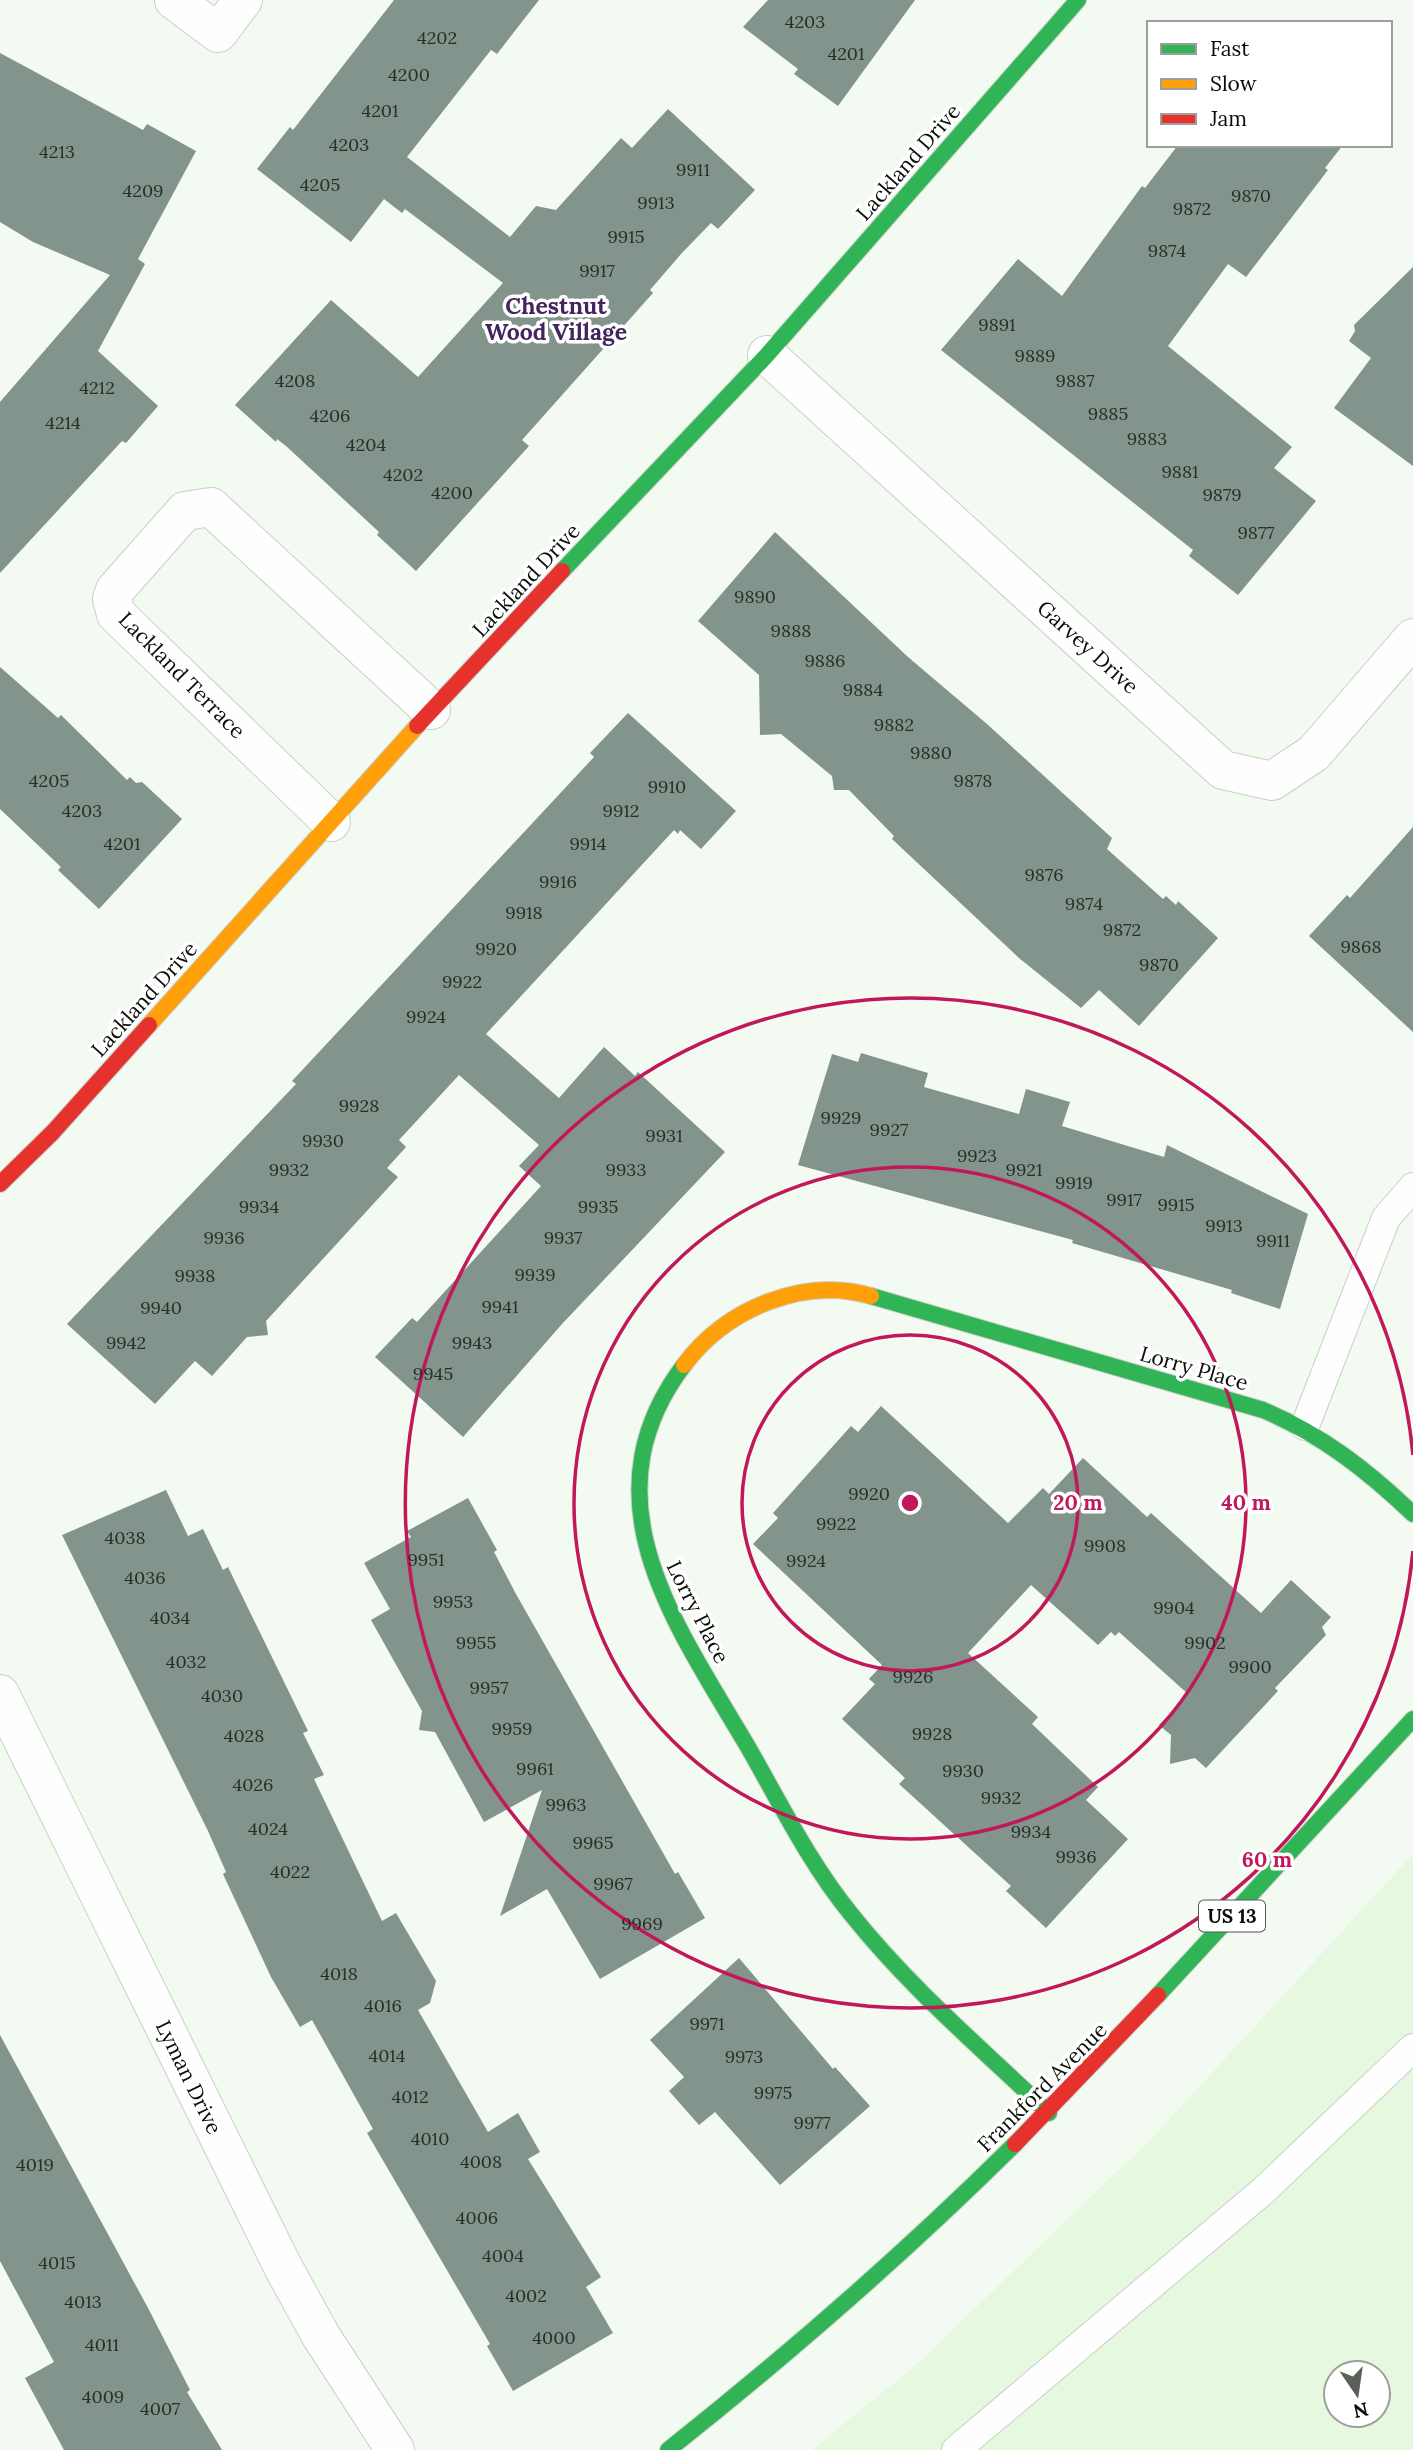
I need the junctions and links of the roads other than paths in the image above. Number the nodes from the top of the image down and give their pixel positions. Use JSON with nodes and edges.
{"nodes":[{"id":1,"x":174,"y":0,"type":"edge"},
{"id":2,"x":243,"y":0,"type":"edge"},
{"id":3,"x":1076,"y":1,"type":"edge"},
{"id":4,"x":766,"y":355,"type":"junction"},
{"id":5,"x":1413,"y":638,"type":"edge"},
{"id":6,"x":431,"y":710,"type":"junction"},
{"id":7,"x":331,"y":822,"type":"junction"},
{"id":8,"x":0,"y":1184,"type":"edge"},
{"id":9,"x":1413,"y":1187,"type":"edge"},
{"id":10,"x":1305,"y":1426,"type":"junction"},
{"id":11,"x":1413,"y":1514,"type":"edge"},
{"id":12,"x":0,"y":1694,"type":"edge"},
{"id":13,"x":1413,"y":1719,"type":"edge"},
{"id":14,"x":1413,"y":2048,"type":"edge"},
{"id":15,"x":1049,"y":2113,"type":"junction"},
{"id":16,"x":395,"y":2450,"type":"edge"},
{"id":17,"x":668,"y":2450,"type":"edge"},
{"id":18,"x":956,"y":2450,"type":"edge"}],
"edges":[{"from":1,"to":2,"type":"street"},
{"from":3,"to":4,"type":"street","name":"Lackland Drive"},
{"from":4,"to":5,"type":"street","name":"Garvey Drive"},
{"from":4,"to":6,"type":"street","name":"Lackland Drive"},
{"from":6,"to":7,"type":"street","name":"Lackland Drive"},
{"from":6,"to":7,"type":"street","name":"Lackland Terrace"},
{"from":7,"to":8,"type":"street","name":"Lackland Drive"},
{"from":9,"to":10,"type":"lane"},
{"from":10,"to":11,"type":"street","name":"Lorry Place"},
{"from":10,"to":15,"type":"street","name":"Lorry Place"},
{"from":12,"to":16,"type":"street","name":"Lyman Drive"},
{"from":13,"to":15,"type":"street","name":"Frankford Avenue","number":"US 13"},
{"from":14,"to":18,"type":"lane"},
{"from":15,"to":17,"type":"street","name":"Frankford Avenue","number":"US 13"}]}
